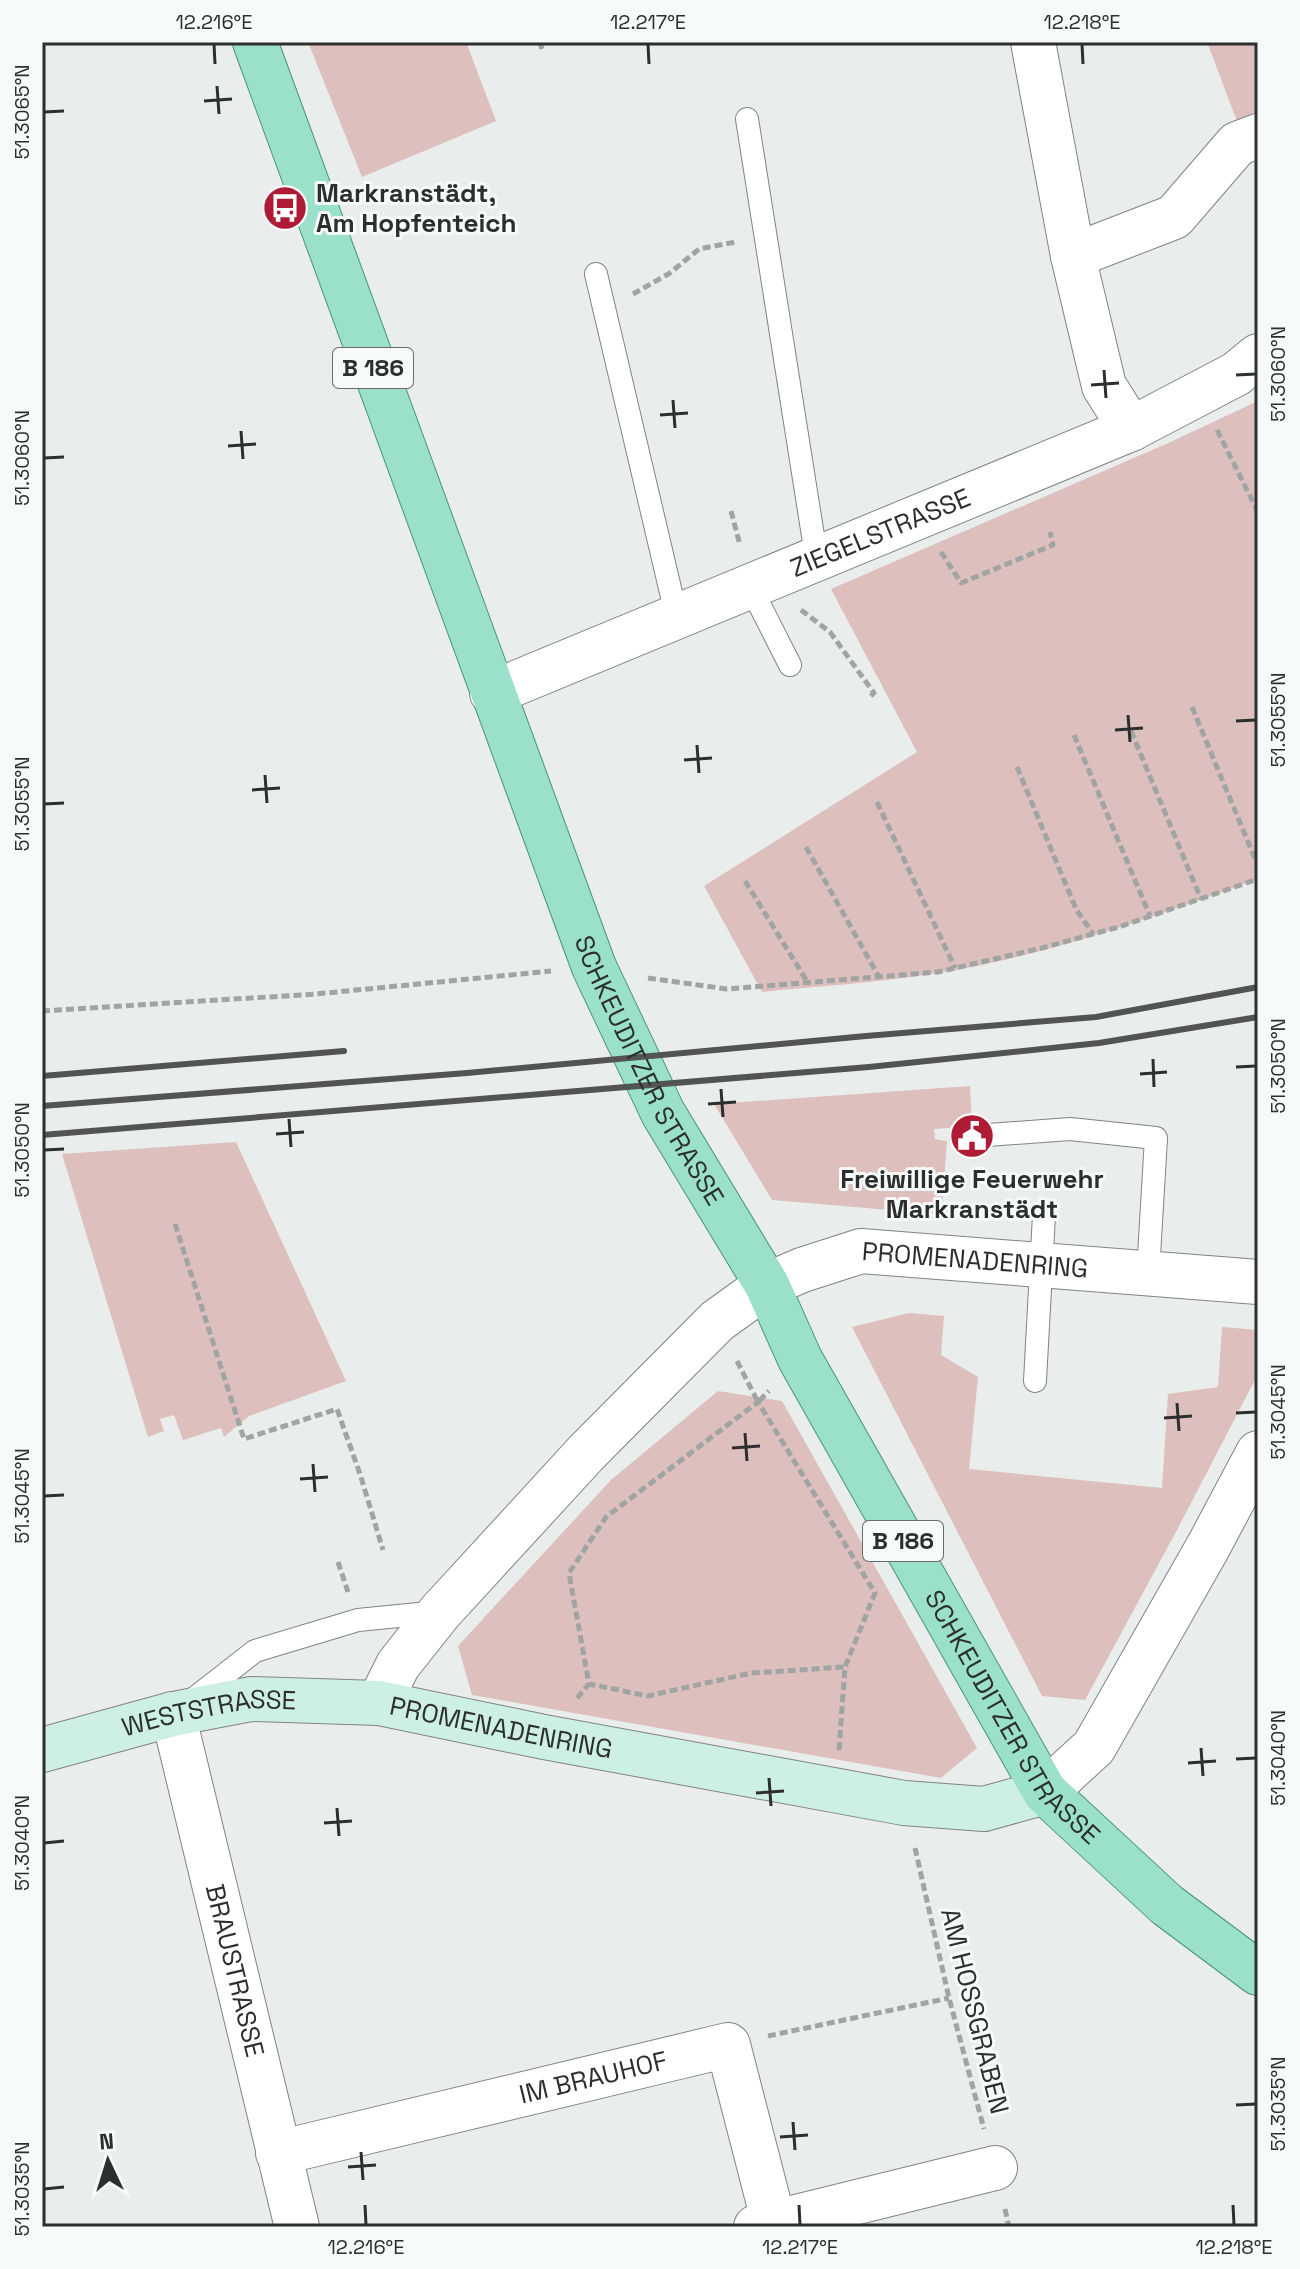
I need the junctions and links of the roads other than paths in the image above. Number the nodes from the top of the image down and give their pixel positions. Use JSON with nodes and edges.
{"nodes":[{"id":1,"x":255,"y":42,"type":"edge"},
{"id":2,"x":1033,"y":42,"type":"edge"},
{"id":3,"x":747,"y":119,"type":"dead end"},
{"id":4,"x":1258,"y":136,"type":"edge"},
{"id":5,"x":1073,"y":256,"type":"junction"},
{"id":6,"x":596,"y":274,"type":"dead end"},
{"id":7,"x":1258,"y":356,"type":"edge"},
{"id":8,"x":1131,"y":429,"type":"junction"},
{"id":9,"x":782,"y":575,"type":"junction"},
{"id":10,"x":677,"y":618,"type":"junction"},
{"id":11,"x":790,"y":665,"type":"dead end"},
{"id":12,"x":492,"y":693,"type":"junction"},
{"id":13,"x":961,"y":1137,"type":"dead end"},
{"id":14,"x":1044,"y":1215,"type":"dead end"},
{"id":15,"x":1041,"y":1266,"type":"junction"},
{"id":16,"x":1148,"y":1273,"type":"junction"},
{"id":17,"x":1258,"y":1282,"type":"edge"},
{"id":18,"x":767,"y":1285,"type":"junction"},
{"id":19,"x":1035,"y":1381,"type":"dead end"},
{"id":20,"x":1258,"y":1453,"type":"edge"},
{"id":21,"x":440,"y":1612,"type":"junction"},
{"id":22,"x":379,"y":1703,"type":"junction"},
{"id":23,"x":173,"y":1714,"type":"junction"},
{"id":24,"x":42,"y":1750,"type":"edge"},
{"id":25,"x":1045,"y":1792,"type":"junction"},
{"id":26,"x":1258,"y":1973,"type":"edge"},
{"id":27,"x":278,"y":2153,"type":"junction"},
{"id":28,"x":995,"y":2168,"type":"road end"},
{"id":29,"x":768,"y":2226,"type":"edge"},
{"id":30,"x":297,"y":2227,"type":"edge"}],
"edges":[{"from":1,"to":12,"type":"main road","name":"SCHKEUDITZER STRASSE","number":"B 186"},
{"from":2,"to":5,"type":"street"},
{"from":3,"to":9,"type":"lane"},
{"from":4,"to":5,"type":"street"},
{"from":5,"to":8,"type":"street"},
{"from":6,"to":10,"type":"lane"},
{"from":7,"to":8,"type":"street","name":"ZIEGELSTRASSE"},
{"from":8,"to":9,"type":"street","name":"ZIEGELSTRASSE"},
{"from":9,"to":10,"type":"street","name":"ZIEGELSTRASSE"},
{"from":9,"to":11,"type":"lane"},
{"from":10,"to":12,"type":"street","name":"ZIEGELSTRASSE"},
{"from":12,"to":18,"type":"main road","name":"SCHKEUDITZER STRASSE","number":"B 186"},
{"from":13,"to":16,"type":"lane"},
{"from":14,"to":15,"type":"lane"},
{"from":15,"to":16,"type":"street","name":"PROMENADENRING"},
{"from":15,"to":18,"type":"street","name":"PROMENADENRING"},
{"from":15,"to":19,"type":"lane"},
{"from":16,"to":17,"type":"street","name":"PROMENADENRING"},
{"from":18,"to":21,"type":"street","name":"PROMENADENRING"},
{"from":18,"to":25,"type":"main road","name":"SCHKEUDITZER STRASSE","number":"B 186"},
{"from":20,"to":25,"type":"street","name":"PROMENADENRING"},
{"from":21,"to":22,"type":"street","name":"PROMENADENRING"},
{"from":21,"to":23,"type":"lane"},
{"from":22,"to":23,"type":"main road","name":"WESTSTRASSE"},
{"from":22,"to":25,"type":"main road","name":"PROMENADENRING"},
{"from":23,"to":24,"type":"main road","name":"WESTSTRASSE"},
{"from":23,"to":27,"type":"street","name":"BRAUSTRASSE"},
{"from":25,"to":26,"type":"main road","name":"SCHKEUDITZER STRASSE","number":"B 186"},
{"from":27,"to":29,"type":"street","name":"IM BRAUHOF"},
{"from":27,"to":30,"type":"street","name":"BRAUSTRASSE"},
{"from":28,"to":29,"type":"street"}]}
